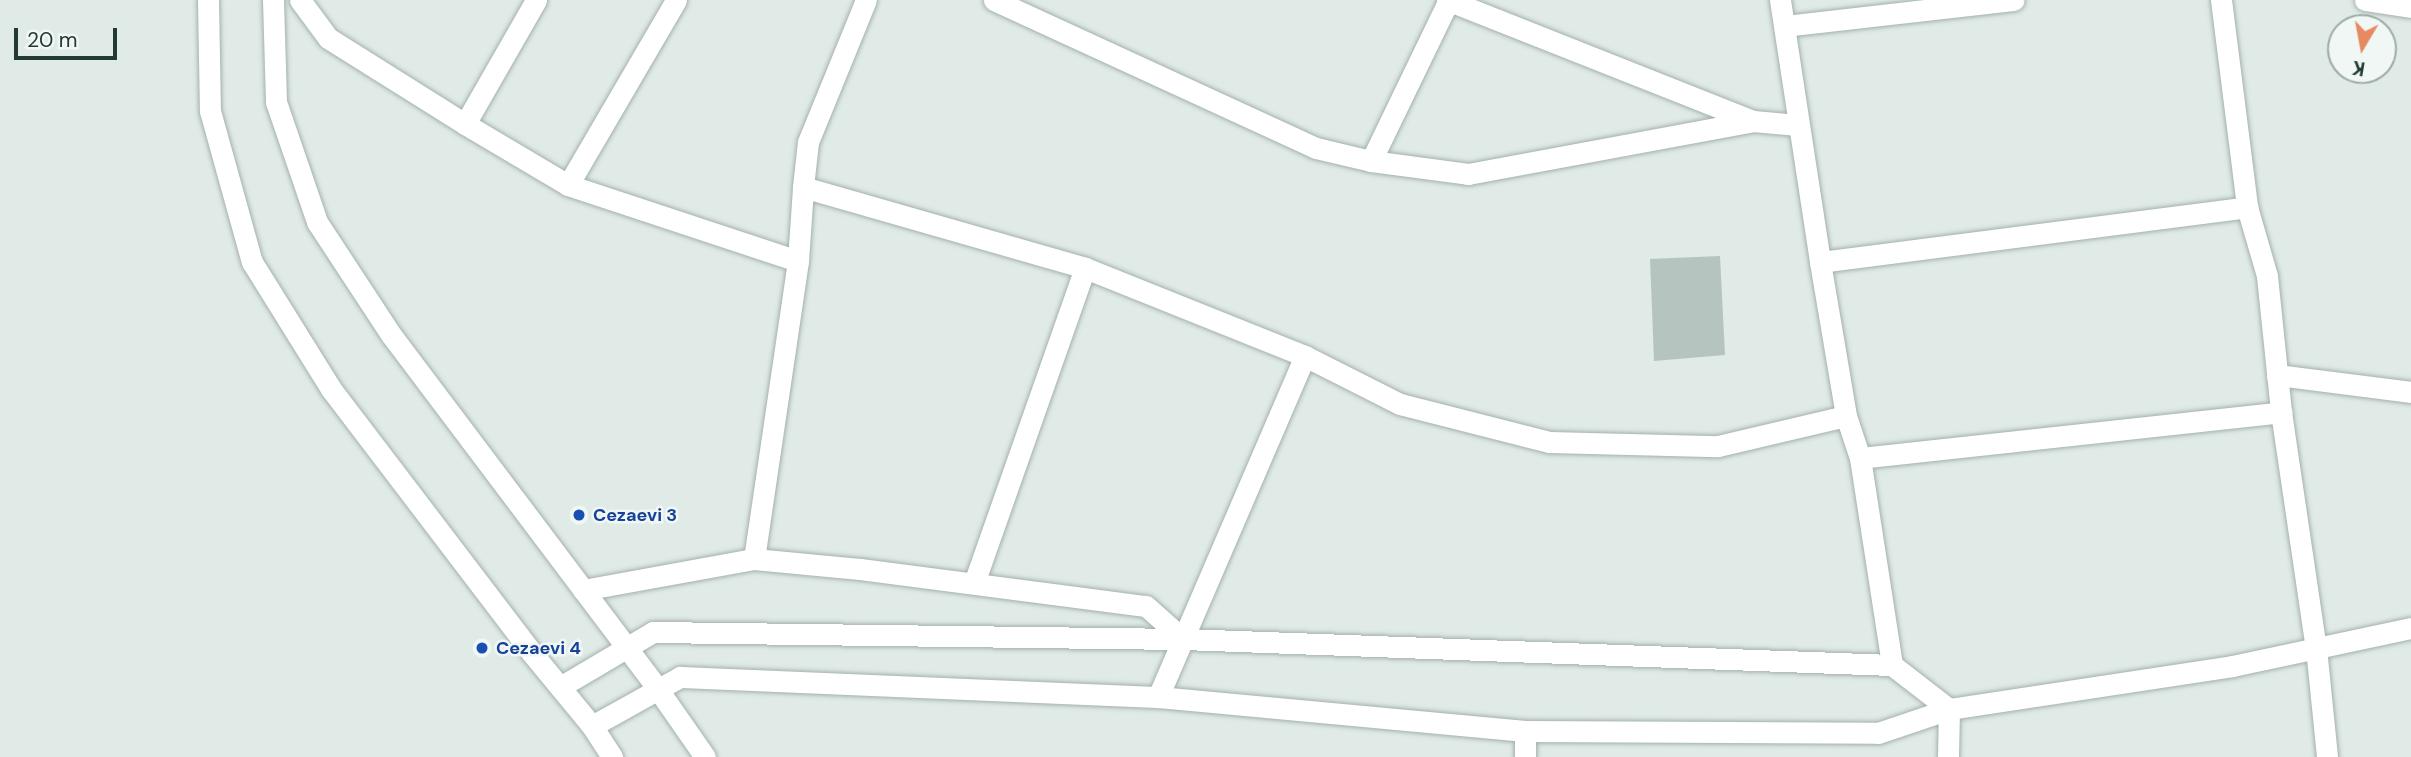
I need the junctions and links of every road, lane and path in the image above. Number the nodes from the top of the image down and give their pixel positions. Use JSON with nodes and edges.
{"nodes":[{"id":1,"x":208,"y":0,"type":"edge"},
{"id":2,"x":273,"y":0,"type":"edge"},
{"id":3,"x":300,"y":0,"type":"edge"},
{"id":4,"x":536,"y":0,"type":"edge"},
{"id":5,"x":676,"y":0,"type":"edge"},
{"id":6,"x":866,"y":0,"type":"edge"},
{"id":7,"x":994,"y":0,"type":"edge"},
{"id":8,"x":1448,"y":0,"type":"edge"},
{"id":9,"x":1780,"y":0,"type":"edge"},
{"id":10,"x":2014,"y":0,"type":"edge"},
{"id":11,"x":2221,"y":0,"type":"edge"},
{"id":12,"x":2365,"y":0,"type":"edge"},
{"id":13,"x":2411,"y":7,"type":"edge"},
{"id":14,"x":1785,"y":26,"type":"junction"},
{"id":15,"x":1754,"y":121,"type":"junction"},
{"id":16,"x":465,"y":124,"type":"junction"},
{"id":17,"x":1798,"y":125,"type":"junction"},
{"id":18,"x":1371,"y":161,"type":"junction"},
{"id":19,"x":568,"y":184,"type":"junction"},
{"id":20,"x":803,"y":187,"type":"junction"},
{"id":21,"x":2247,"y":207,"type":"junction"},
{"id":22,"x":798,"y":261,"type":"junction"},
{"id":23,"x":1820,"y":261,"type":"junction"},
{"id":24,"x":1085,"y":268,"type":"junction"},
{"id":25,"x":1305,"y":356,"type":"junction"},
{"id":26,"x":2277,"y":375,"type":"junction"},
{"id":27,"x":2411,"y":392,"type":"edge"},
{"id":28,"x":2281,"y":412,"type":"junction"},
{"id":29,"x":1846,"y":415,"type":"junction"},
{"id":30,"x":1860,"y":458,"type":"junction"},
{"id":31,"x":754,"y":559,"type":"junction"},
{"id":32,"x":975,"y":583,"type":"junction"},
{"id":33,"x":583,"y":590,"type":"junction"},
{"id":34,"x":2411,"y":628,"type":"edge"},
{"id":35,"x":1183,"y":639,"type":"junction"},
{"id":36,"x":625,"y":647,"type":"junction"},
{"id":37,"x":2316,"y":648,"type":"junction"},
{"id":38,"x":1892,"y":665,"type":"junction"},
{"id":39,"x":560,"y":687,"type":"junction"},
{"id":40,"x":657,"y":688,"type":"junction"},
{"id":41,"x":1158,"y":697,"type":"junction"},
{"id":42,"x":1949,"y":709,"type":"junction"},
{"id":43,"x":592,"y":726,"type":"junction"},
{"id":44,"x":1525,"y":731,"type":"junction"},
{"id":45,"x":612,"y":757,"type":"edge"},
{"id":46,"x":705,"y":757,"type":"edge"},
{"id":47,"x":1525,"y":757,"type":"edge"},
{"id":48,"x":1948,"y":757,"type":"edge"},
{"id":49,"x":2328,"y":757,"type":"edge"}],
"edges":[{"from":1,"to":39,"type":"street"},
{"from":2,"to":33,"type":"street"},
{"from":3,"to":16,"type":"street"},
{"from":4,"to":16,"type":"street"},
{"from":5,"to":19,"type":"street"},
{"from":6,"to":20,"type":"street"},
{"from":7,"to":18,"type":"street"},
{"from":8,"to":15,"type":"street"},
{"from":8,"to":18,"type":"street"},
{"from":9,"to":14,"type":"street"},
{"from":10,"to":14,"type":"street"},
{"from":11,"to":21,"type":"street"},
{"from":12,"to":13,"type":"street"},
{"from":14,"to":17,"type":"street"},
{"from":15,"to":17,"type":"street"},
{"from":15,"to":18,"type":"street"},
{"from":16,"to":19,"type":"street"},
{"from":17,"to":23,"type":"street"},
{"from":19,"to":22,"type":"street"},
{"from":20,"to":22,"type":"street"},
{"from":20,"to":24,"type":"street"},
{"from":21,"to":23,"type":"street"},
{"from":21,"to":26,"type":"street"},
{"from":22,"to":31,"type":"street"},
{"from":23,"to":29,"type":"street"},
{"from":24,"to":25,"type":"street"},
{"from":24,"to":32,"type":"street"},
{"from":25,"to":29,"type":"street"},
{"from":25,"to":35,"type":"street"},
{"from":26,"to":27,"type":"street"},
{"from":26,"to":28,"type":"street"},
{"from":28,"to":30,"type":"street"},
{"from":28,"to":37,"type":"street"},
{"from":29,"to":30,"type":"street"},
{"from":30,"to":38,"type":"street"},
{"from":31,"to":32,"type":"street"},
{"from":31,"to":33,"type":"street"},
{"from":32,"to":35,"type":"street"},
{"from":33,"to":36,"type":"street"},
{"from":34,"to":37,"type":"street"},
{"from":35,"to":36,"type":"street"},
{"from":35,"to":38,"type":"street"},
{"from":35,"to":41,"type":"street"},
{"from":36,"to":39,"type":"street"},
{"from":36,"to":40,"type":"street"},
{"from":37,"to":42,"type":"street"},
{"from":37,"to":49,"type":"street"},
{"from":38,"to":42,"type":"street"},
{"from":39,"to":43,"type":"street"},
{"from":40,"to":41,"type":"street"},
{"from":40,"to":43,"type":"street"},
{"from":40,"to":46,"type":"street"},
{"from":41,"to":44,"type":"street"},
{"from":42,"to":44,"type":"street"},
{"from":42,"to":48,"type":"street"},
{"from":43,"to":45,"type":"street"},
{"from":44,"to":47,"type":"street"}]}
